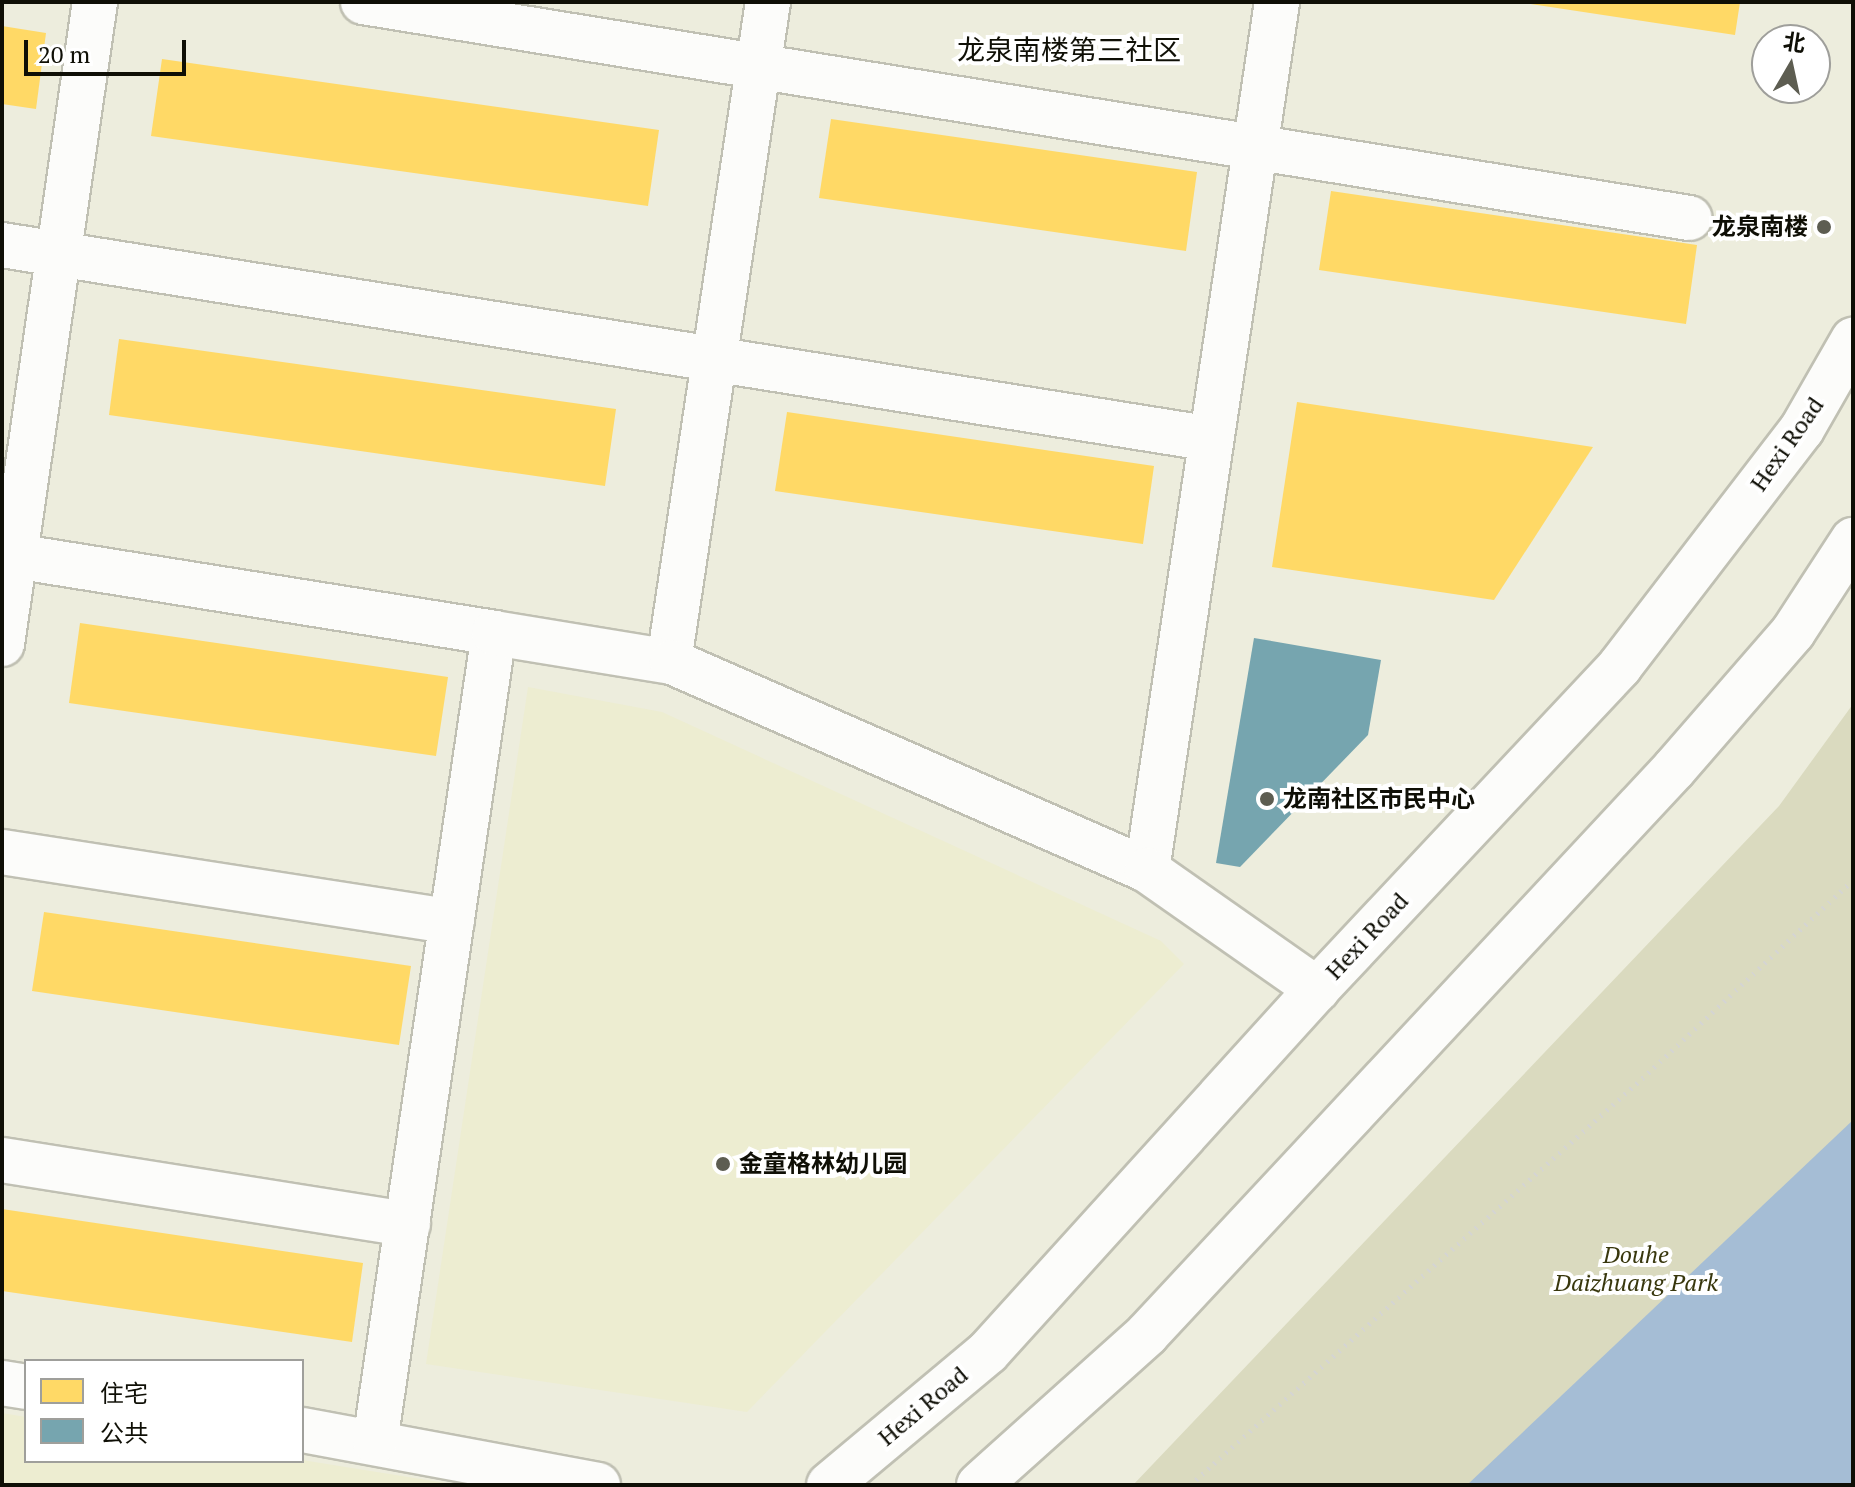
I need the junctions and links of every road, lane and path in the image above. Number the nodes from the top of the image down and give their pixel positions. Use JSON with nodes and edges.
{"nodes":[{"id":1,"x":95,"y":2,"type":"edge"},
{"id":2,"x":363,"y":2,"type":"edge"},
{"id":3,"x":768,"y":2,"type":"edge"},
{"id":4,"x":1277,"y":2,"type":"edge"},
{"id":5,"x":759,"y":66,"type":"junction"},
{"id":6,"x":1255,"y":148,"type":"junction"},
{"id":7,"x":1690,"y":218,"type":"dead end"},
{"id":8,"x":2,"y":245,"type":"edge"},
{"id":9,"x":58,"y":254,"type":"junction"},
{"id":10,"x":1853,"y":340,"type":"edge"},
{"id":11,"x":715,"y":359,"type":"junction"},
{"id":12,"x":1212,"y":439,"type":"junction"},
{"id":13,"x":1853,"y":540,"type":"edge"},
{"id":14,"x":8,"y":555,"type":"edge"},
{"id":15,"x":494,"y":633,"type":"junction"},
{"id":16,"x":2,"y":644,"type":"edge"},
{"id":17,"x":669,"y":661,"type":"junction"},
{"id":18,"x":2,"y":852,"type":"edge"},
{"id":19,"x":1147,"y":870,"type":"junction"},
{"id":20,"x":1853,"y":880,"type":"edge"},
{"id":21,"x":452,"y":922,"type":"junction"},
{"id":22,"x":1317,"y":989,"type":"junction"},
{"id":23,"x":2,"y":1160,"type":"edge"},
{"id":24,"x":408,"y":1224,"type":"junction"},
{"id":25,"x":2,"y":1383,"type":"edge"},
{"id":26,"x":24,"y":1387,"type":"edge"},
{"id":27,"x":304,"y":1430,"type":"edge"},
{"id":28,"x":375,"y":1442,"type":"junction"},
{"id":29,"x":598,"y":1485,"type":"edge"},
{"id":30,"x":829,"y":1485,"type":"edge"},
{"id":31,"x":979,"y":1485,"type":"edge"},
{"id":32,"x":1190,"y":1485,"type":"edge"}],
"edges":[{"from":1,"to":9,"type":"main road"},
{"from":2,"to":5,"type":"main road"},
{"from":3,"to":5,"type":"main road"},
{"from":4,"to":6,"type":"main road"},
{"from":5,"to":6,"type":"main road"},
{"from":5,"to":11,"type":"main road"},
{"from":6,"to":7,"type":"main road"},
{"from":6,"to":12,"type":"main road"},
{"from":8,"to":9,"type":"main road"},
{"from":9,"to":11,"type":"main road"},
{"from":9,"to":14,"type":"main road"},
{"from":10,"to":22,"type":"main road","name":"Hexi Road"},
{"from":11,"to":12,"type":"main road"},
{"from":11,"to":17,"type":"main road"},
{"from":12,"to":19,"type":"main road"},
{"from":13,"to":31,"type":"main road"},
{"from":14,"to":15,"type":"main road"},
{"from":14,"to":16,"type":"main road"},
{"from":15,"to":17,"type":"main road"},
{"from":15,"to":21,"type":"main road"},
{"from":17,"to":19,"type":"main road"},
{"from":18,"to":21,"type":"main road"},
{"from":19,"to":22,"type":"main road"},
{"from":20,"to":32,"type":"path"},
{"from":21,"to":24,"type":"main road"},
{"from":22,"to":30,"type":"main road","name":"Hexi Road"},
{"from":23,"to":24,"type":"main road"},
{"from":24,"to":28,"type":"main road"},
{"from":25,"to":26,"type":"main road"},
{"from":27,"to":28,"type":"main road"},
{"from":28,"to":29,"type":"main road"}]}
